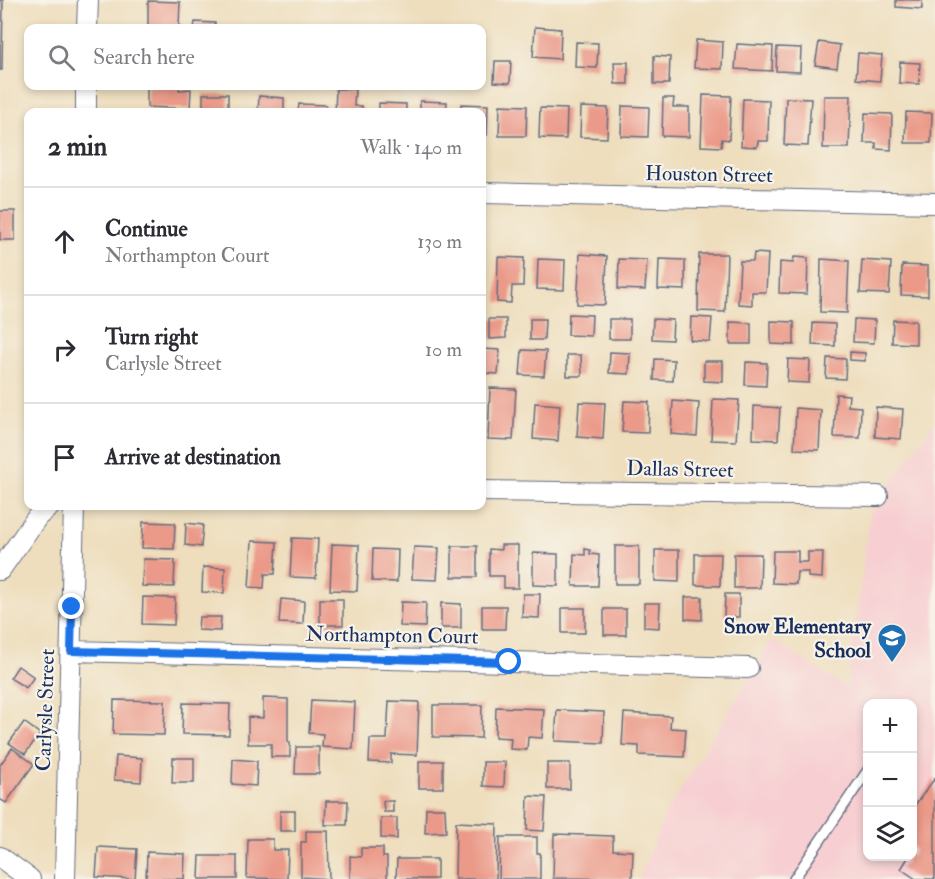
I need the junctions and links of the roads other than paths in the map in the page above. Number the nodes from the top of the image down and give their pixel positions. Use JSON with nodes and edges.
{"nodes":[{"id":1,"x":88,"y":0,"type":"edge"},
{"id":2,"x":87,"y":24,"type":"edge"},
{"id":3,"x":87,"y":90,"type":"edge"},
{"id":4,"x":86,"y":108,"type":"edge"},
{"id":5,"x":486,"y":193,"type":"edge"},
{"id":6,"x":935,"y":202,"type":"edge"},
{"id":7,"x":486,"y":491,"type":"edge"},
{"id":8,"x":878,"y":496,"type":"dead end"},
{"id":9,"x":45,"y":510,"type":"edge"},
{"id":10,"x":74,"y":510,"type":"edge"},
{"id":11,"x":0,"y":570,"type":"edge"},
{"id":12,"x":71,"y":651,"type":"junction"},
{"id":13,"x":748,"y":668,"type":"dead end"},
{"id":14,"x":863,"y":776,"type":"edge"},
{"id":15,"x":0,"y":857,"type":"edge"},
{"id":16,"x":30,"y":879,"type":"edge"},
{"id":17,"x":65,"y":879,"type":"edge"},
{"id":18,"x":794,"y":879,"type":"edge"}],
"edges":[{"from":1,"to":2,"type":"street"},
{"from":3,"to":4,"type":"street"},
{"from":5,"to":6,"type":"street","name":"Houston Street"},
{"from":7,"to":8,"type":"street","name":"Dallas Street"},
{"from":9,"to":11,"type":"street"},
{"from":10,"to":12,"type":"street","name":"Carlysle Street"},
{"from":12,"to":13,"type":"street","name":"Northampton Court"},
{"from":12,"to":17,"type":"street","name":"Carlysle Street"},
{"from":14,"to":18,"type":"lane"},
{"from":15,"to":16,"type":"street"}]}
